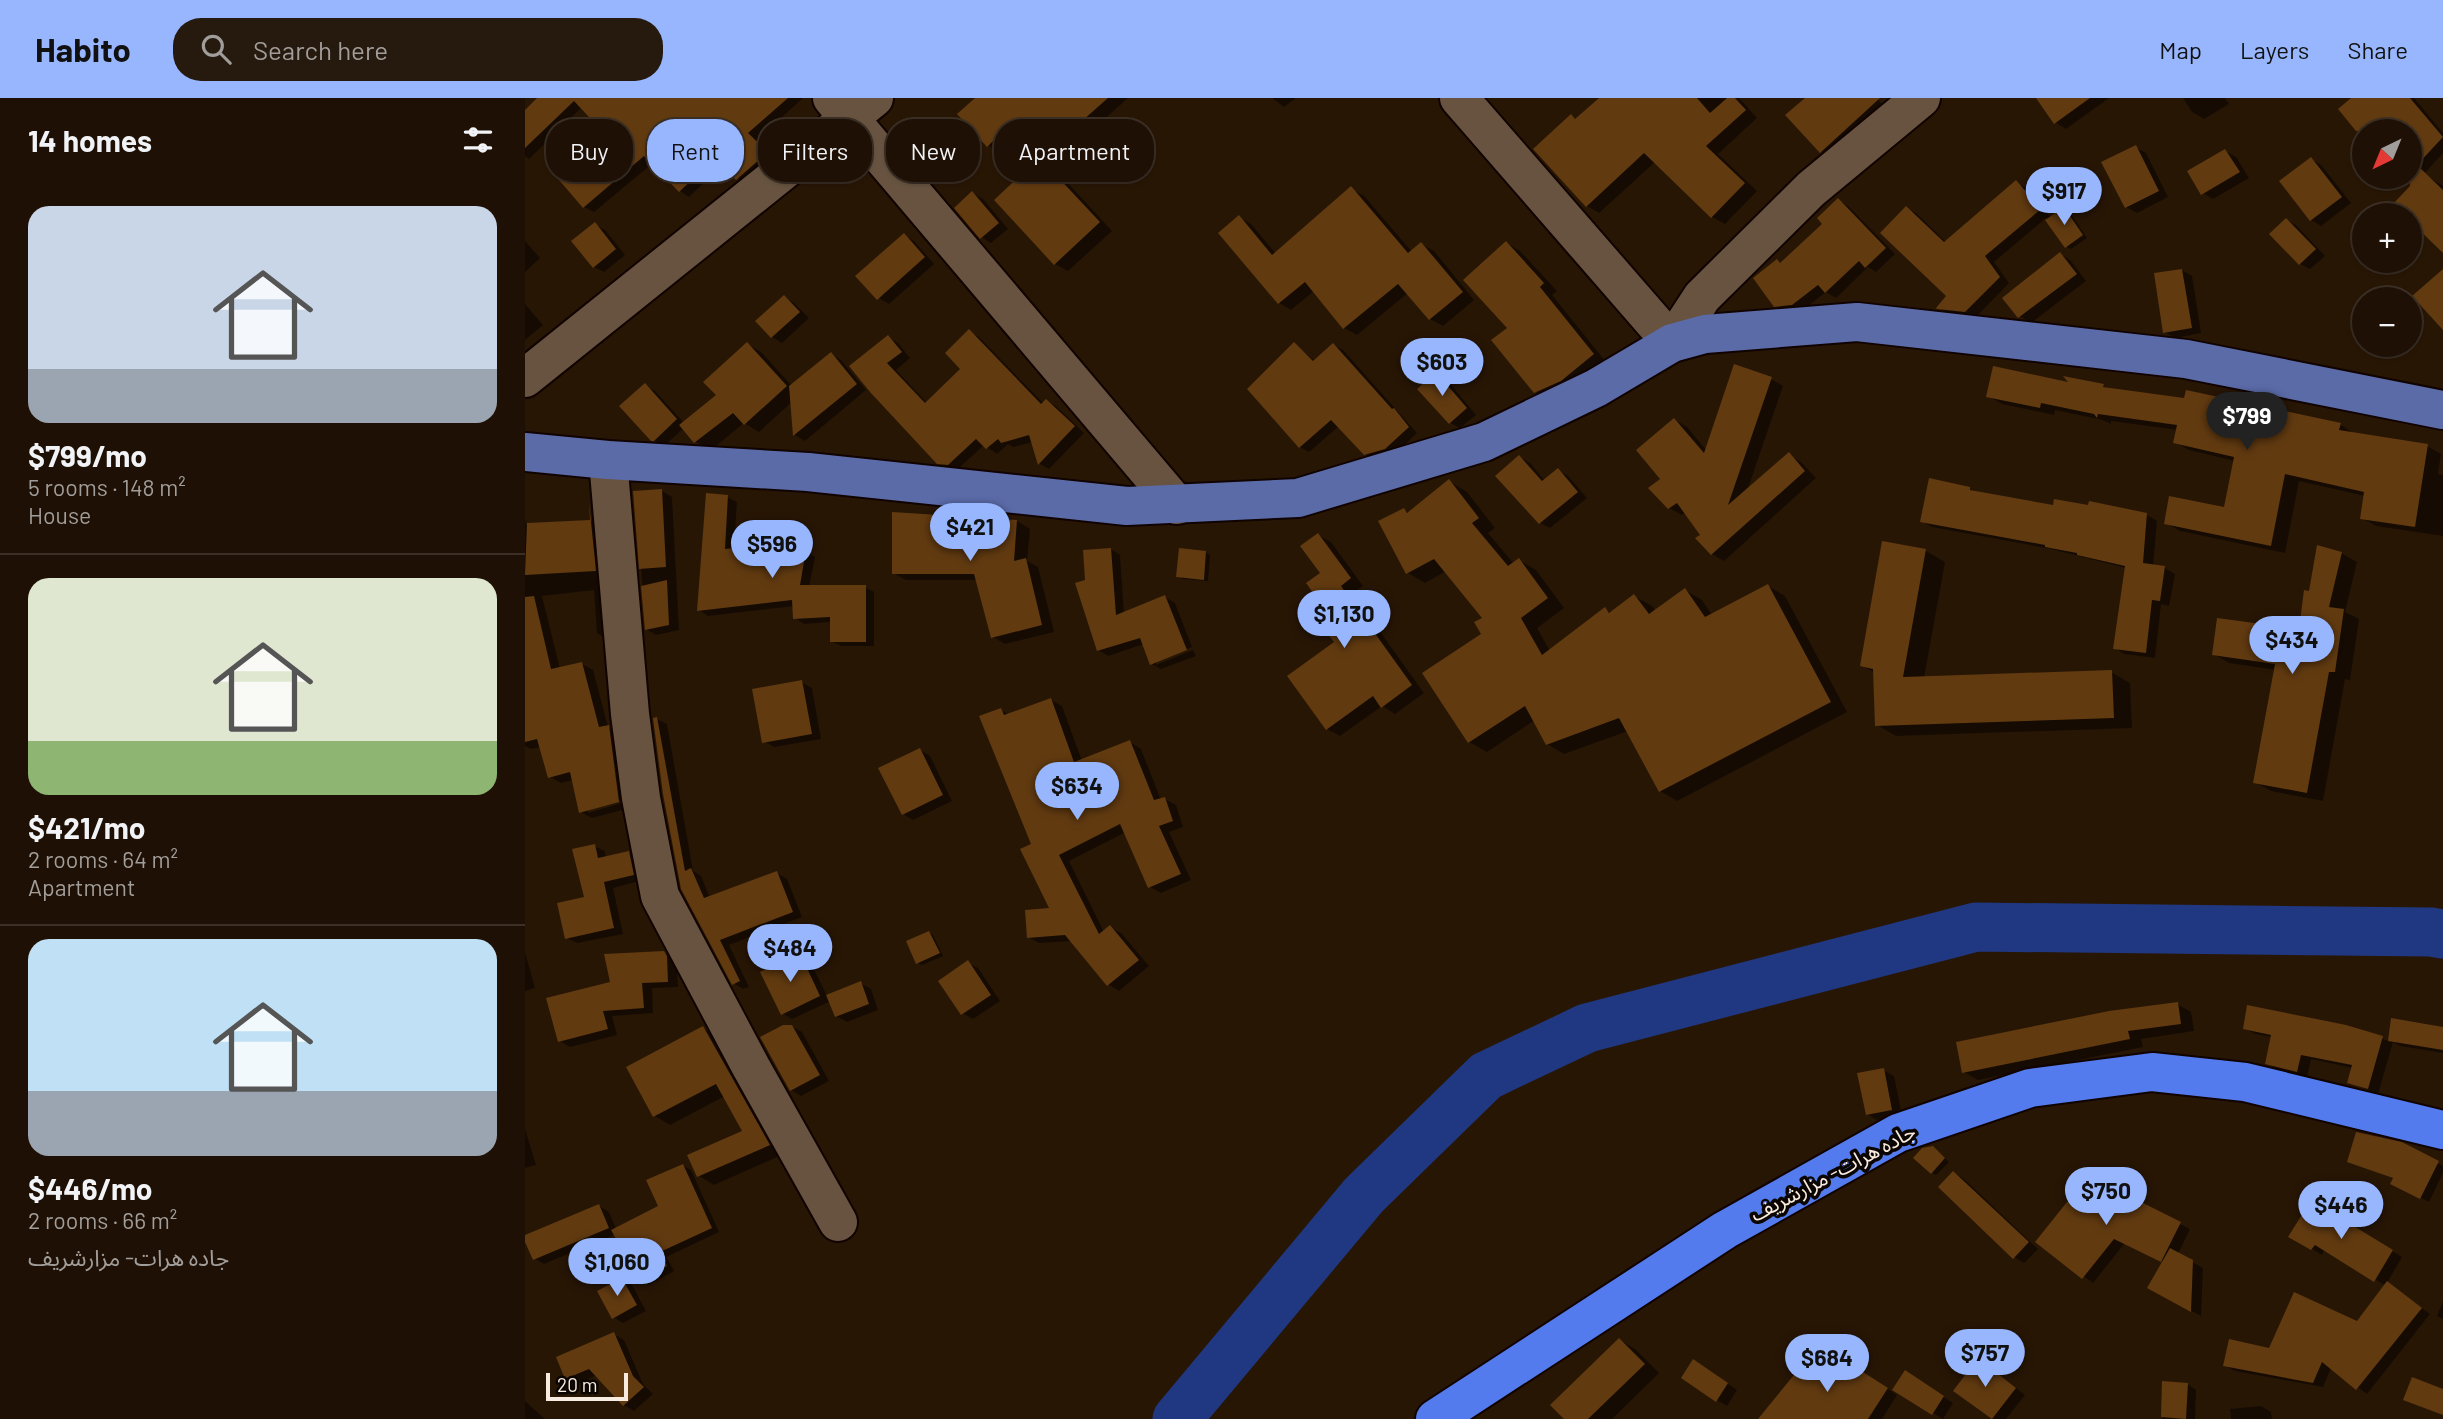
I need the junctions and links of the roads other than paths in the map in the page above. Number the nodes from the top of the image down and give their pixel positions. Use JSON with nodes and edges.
{"nodes":[{"id":1,"x":1459,"y":98,"type":"edge"},
{"id":2,"x":1921,"y":98,"type":"edge"},
{"id":3,"x":851,"y":105,"type":"edge"},
{"id":4,"x":1672,"y":343,"type":"junction"},
{"id":5,"x":525,"y":378,"type":"edge"},
{"id":6,"x":2443,"y":410,"type":"edge"},
{"id":7,"x":537,"y":454,"type":"edge"},
{"id":8,"x":608,"y":460,"type":"junction"},
{"id":9,"x":1177,"y":505,"type":"junction"},
{"id":10,"x":2443,"y":1130,"type":"edge"},
{"id":11,"x":838,"y":1222,"type":"dead end"},
{"id":12,"x":1435,"y":1419,"type":"edge"}],
"edges":[{"from":1,"to":4,"type":"street"},
{"from":2,"to":4,"type":"street"},
{"from":3,"to":5,"type":"street"},
{"from":3,"to":9,"type":"street"},
{"from":4,"to":6,"type":"main road"},
{"from":4,"to":9,"type":"main road"},
{"from":7,"to":8,"type":"main road"},
{"from":8,"to":9,"type":"main road"},
{"from":8,"to":11,"type":"street"},
{"from":10,"to":12,"type":"highway","name":"جاده هرات- مزارشریف"}]}
